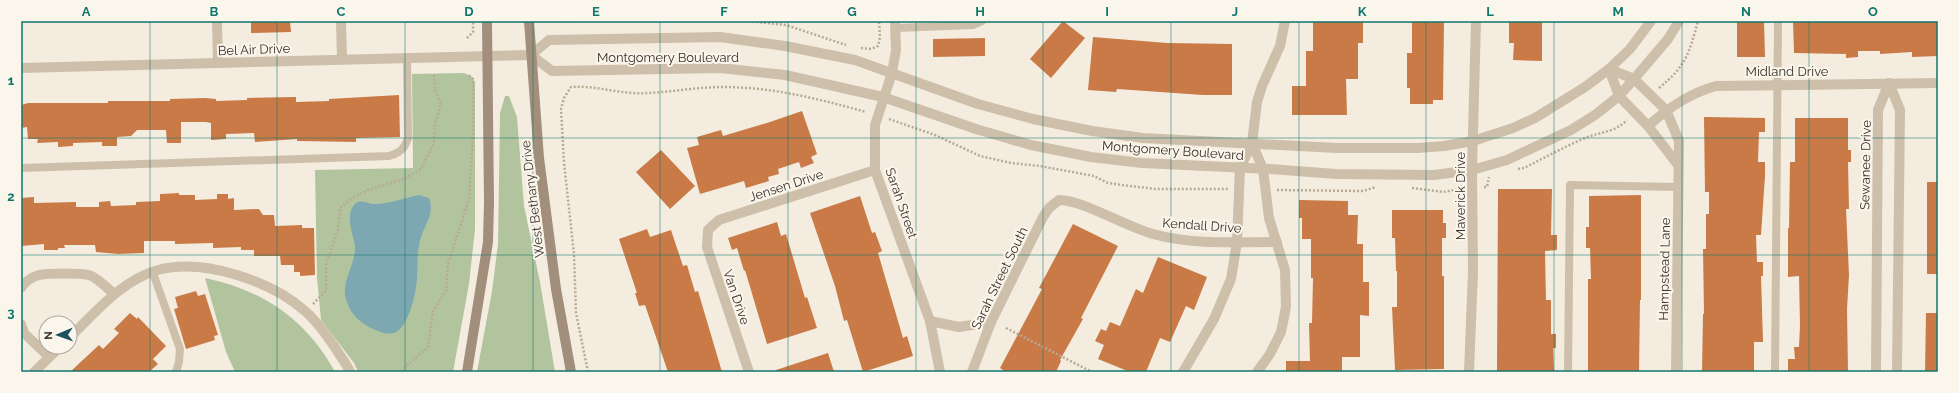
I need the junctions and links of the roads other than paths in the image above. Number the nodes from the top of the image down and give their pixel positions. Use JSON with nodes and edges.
{"nodes":[{"id":1,"x":217,"y":21,"type":"edge"},
{"id":2,"x":341,"y":21,"type":"edge"},
{"id":3,"x":487,"y":21,"type":"edge"},
{"id":4,"x":529,"y":21,"type":"edge"},
{"id":5,"x":982,"y":21,"type":"edge"},
{"id":6,"x":1285,"y":21,"type":"edge"},
{"id":7,"x":1476,"y":21,"type":"edge"},
{"id":8,"x":1651,"y":21,"type":"edge"},
{"id":9,"x":1679,"y":21,"type":"edge"},
{"id":10,"x":1778,"y":21,"type":"edge"},
{"id":11,"x":896,"y":24,"type":"edge"},
{"id":12,"x":487,"y":55,"type":"junction"},
{"id":13,"x":531,"y":55,"type":"junction"},
{"id":14,"x":407,"y":57,"type":"junction"},
{"id":15,"x":342,"y":59,"type":"junction"},
{"id":16,"x":218,"y":63,"type":"junction"},
{"id":17,"x":21,"y":68,"type":"edge"},
{"id":18,"x":1609,"y":69,"type":"junction"},
{"id":19,"x":892,"y":73,"type":"junction"},
{"id":20,"x":1634,"y":79,"type":"junction"},
{"id":21,"x":1889,"y":83,"type":"junction"},
{"id":22,"x":1938,"y":83,"type":"edge"},
{"id":23,"x":1778,"y":85,"type":"junction"},
{"id":24,"x":1619,"y":96,"type":"junction"},
{"id":25,"x":883,"y":97,"type":"junction"},
{"id":26,"x":1666,"y":110,"type":"junction"},
{"id":27,"x":1648,"y":126,"type":"junction"},
{"id":28,"x":1473,"y":141,"type":"junction"},
{"id":29,"x":1252,"y":143,"type":"junction"},
{"id":30,"x":1678,"y":165,"type":"junction"},
{"id":31,"x":21,"y":168,"type":"edge"},
{"id":32,"x":1240,"y":168,"type":"junction"},
{"id":33,"x":1264,"y":169,"type":"junction"},
{"id":34,"x":875,"y":170,"type":"junction"},
{"id":35,"x":1472,"y":170,"type":"junction"},
{"id":36,"x":1678,"y":187,"type":"junction"},
{"id":37,"x":1059,"y":200,"type":"joint"},
{"id":38,"x":708,"y":230,"type":"joint"},
{"id":39,"x":1237,"y":242,"type":"junction"},
{"id":40,"x":1277,"y":242,"type":"junction"},
{"id":41,"x":153,"y":273,"type":"junction"},
{"id":42,"x":21,"y":288,"type":"edge"},
{"id":43,"x":114,"y":294,"type":"junction"},
{"id":44,"x":930,"y":321,"type":"junction"},
{"id":45,"x":991,"y":322,"type":"junction"},
{"id":46,"x":21,"y":324,"type":"edge"},
{"id":47,"x":78,"y":329,"type":"edge"},
{"id":48,"x":49,"y":357,"type":"joint"},
{"id":49,"x":1187,"y":369,"type":"edge"},
{"id":50,"x":34,"y":372,"type":"edge"},
{"id":51,"x":176,"y":372,"type":"edge"},
{"id":52,"x":350,"y":372,"type":"edge"},
{"id":53,"x":466,"y":372,"type":"edge"},
{"id":54,"x":571,"y":372,"type":"edge"},
{"id":55,"x":749,"y":372,"type":"edge"},
{"id":56,"x":940,"y":372,"type":"edge"},
{"id":57,"x":972,"y":372,"type":"edge"},
{"id":58,"x":1257,"y":372,"type":"edge"},
{"id":59,"x":1469,"y":372,"type":"edge"},
{"id":60,"x":1568,"y":372,"type":"edge"},
{"id":61,"x":1676,"y":372,"type":"edge"},
{"id":62,"x":1775,"y":372,"type":"edge"},
{"id":63,"x":1876,"y":372,"type":"edge"},
{"id":64,"x":1898,"y":372,"type":"edge"}],
"edges":[{"from":1,"to":16,"type":"street"},
{"from":2,"to":15,"type":"street"},
{"from":3,"to":12,"type":"main road"},
{"from":4,"to":13,"type":"main road","name":"West Bethany Drive"},
{"from":5,"to":11,"type":"lane"},
{"from":6,"to":29,"type":"street"},
{"from":7,"to":28,"type":"street","name":"Maverick Drive"},
{"from":8,"to":18,"type":"street","name":"Montgomery Boulevard"},
{"from":9,"to":20,"type":"street","name":"Montgomery Boulevard"},
{"from":10,"to":23,"type":"lane"},
{"from":11,"to":19,"type":"street","name":"Sarah Street"},
{"from":12,"to":13,"type":"street"},
{"from":12,"to":14,"type":"street","name":"Bel Air Drive"},
{"from":12,"to":53,"type":"main road"},
{"from":13,"to":19,"type":"street","name":"Montgomery Boulevard"},
{"from":13,"to":25,"type":"street","name":"Montgomery Boulevard"},
{"from":13,"to":54,"type":"main road","name":"West Bethany Drive"},
{"from":14,"to":15,"type":"street","name":"Bel Air Drive"},
{"from":14,"to":31,"type":"lane"},
{"from":15,"to":16,"type":"street","name":"Bel Air Drive"},
{"from":16,"to":17,"type":"street","name":"Bel Air Drive"},
{"from":18,"to":20,"type":"street","name":"Hampstead Lane"},
{"from":18,"to":24,"type":"street"},
{"from":18,"to":28,"type":"street","name":"Montgomery Boulevard"},
{"from":19,"to":25,"type":"street","name":"Sarah Street"},
{"from":19,"to":29,"type":"street","name":"Montgomery Boulevard"},
{"from":20,"to":24,"type":"street","name":"Montgomery Boulevard"},
{"from":20,"to":26,"type":"street","name":"Hampstead Lane"},
{"from":21,"to":22,"type":"street","name":"Midland Drive"},
{"from":21,"to":23,"type":"street","name":"Midland Drive"},
{"from":21,"to":63,"type":"street","name":"Sewanee Drive"},
{"from":21,"to":64,"type":"street"},
{"from":23,"to":26,"type":"street","name":"Midland Drive"},
{"from":23,"to":62,"type":"lane"},
{"from":24,"to":27,"type":"street"},
{"from":24,"to":35,"type":"street","name":"Montgomery Boulevard"},
{"from":25,"to":32,"type":"street","name":"Montgomery Boulevard"},
{"from":25,"to":34,"type":"street","name":"Sarah Street"},
{"from":26,"to":27,"type":"street","name":"Midland Drive"},
{"from":26,"to":30,"type":"street","name":"Hampstead Lane"},
{"from":27,"to":30,"type":"street"},
{"from":28,"to":29,"type":"street","name":"Montgomery Boulevard"},
{"from":28,"to":35,"type":"street","name":"Maverick Drive"},
{"from":29,"to":32,"type":"street"},
{"from":29,"to":33,"type":"street"},
{"from":30,"to":36,"type":"street","name":"Hampstead Lane"},
{"from":32,"to":33,"type":"street","name":"Montgomery Boulevard"},
{"from":32,"to":39,"type":"street"},
{"from":33,"to":35,"type":"street","name":"Montgomery Boulevard"},
{"from":33,"to":40,"type":"street"},
{"from":34,"to":38,"type":"street","name":"Jensen Drive"},
{"from":34,"to":44,"type":"street","name":"Sarah Street"},
{"from":35,"to":59,"type":"street","name":"Maverick Drive"},
{"from":36,"to":60,"type":"lane"},
{"from":36,"to":61,"type":"street","name":"Hampstead Lane"},
{"from":37,"to":39,"type":"street","name":"Kendall Drive"},
{"from":37,"to":45,"type":"street","name":"Sarah Street South"},
{"from":38,"to":55,"type":"street","name":"Van Drive"},
{"from":39,"to":40,"type":"street","name":"Kendall Drive"},
{"from":39,"to":49,"type":"street"},
{"from":40,"to":58,"type":"street"},
{"from":41,"to":43,"type":"street"},
{"from":41,"to":51,"type":"lane"},
{"from":41,"to":52,"type":"street"},
{"from":42,"to":43,"type":"street"},
{"from":43,"to":47,"type":"street"},
{"from":44,"to":45,"type":"street"},
{"from":44,"to":56,"type":"street","name":"Sarah Street"},
{"from":45,"to":57,"type":"street","name":"Sarah Street South"},
{"from":46,"to":48,"type":"street"},
{"from":48,"to":50,"type":"street"}]}
